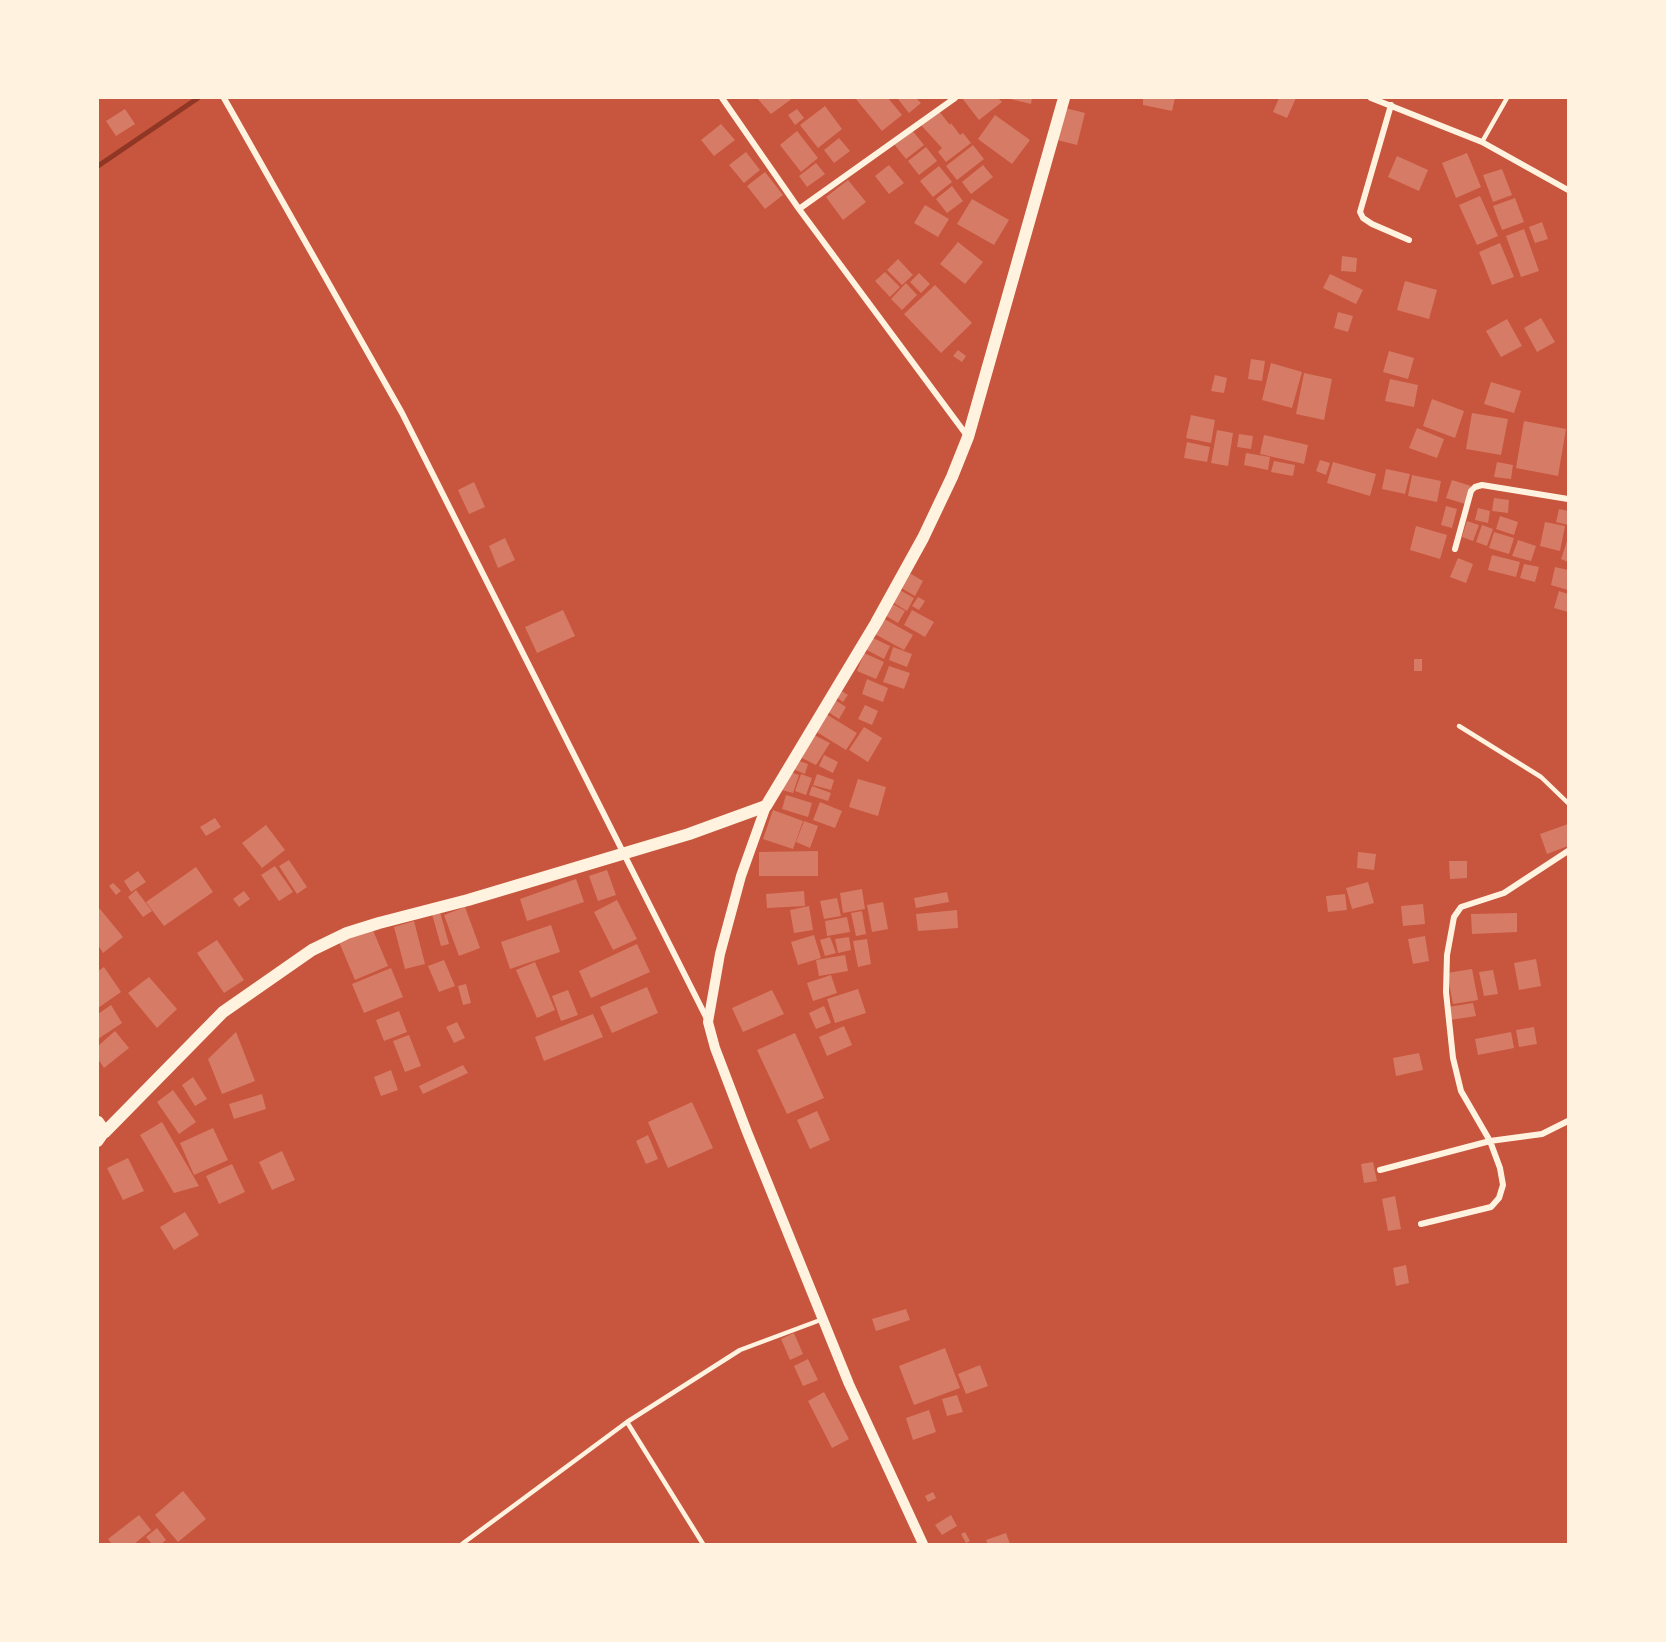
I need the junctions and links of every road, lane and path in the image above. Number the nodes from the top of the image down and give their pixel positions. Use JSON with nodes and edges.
{"nodes":[{"id":1,"x":224,"y":98,"type":"edge"},
{"id":2,"x":734,"y":98,"type":"edge"},
{"id":3,"x":955,"y":98,"type":"edge"},
{"id":4,"x":1064,"y":98,"type":"edge"},
{"id":5,"x":1371,"y":98,"type":"edge"},
{"id":6,"x":1507,"y":98,"type":"edge"},
{"id":7,"x":724,"y":100,"type":"edge"},
{"id":8,"x":1391,"y":105,"type":"junction"},
{"id":9,"x":1482,"y":142,"type":"junction"},
{"id":10,"x":1569,"y":190,"type":"edge"},
{"id":11,"x":799,"y":209,"type":"junction"},
{"id":12,"x":1409,"y":240,"type":"dead end"},
{"id":13,"x":968,"y":437,"type":"junction"},
{"id":14,"x":1569,"y":500,"type":"edge"},
{"id":15,"x":1455,"y":549,"type":"dead end"},
{"id":16,"x":1459,"y":726,"type":"dead end"},
{"id":17,"x":1569,"y":803,"type":"edge"},
{"id":18,"x":765,"y":806,"type":"junction"},
{"id":19,"x":1569,"y":851,"type":"edge"},
{"id":20,"x":623,"y":853,"type":"junction"},
{"id":21,"x":708,"y":1022,"type":"junction"},
{"id":22,"x":1569,"y":1121,"type":"edge"},
{"id":23,"x":100,"y":1132,"type":"edge"},
{"id":24,"x":1490,"y":1141,"type":"junction"},
{"id":25,"x":1380,"y":1170,"type":"dead end"},
{"id":26,"x":1421,"y":1224,"type":"dead end"},
{"id":27,"x":823,"y":1319,"type":"junction"},
{"id":28,"x":627,"y":1422,"type":"junction"},
{"id":29,"x":462,"y":1545,"type":"edge"},
{"id":30,"x":703,"y":1545,"type":"edge"},
{"id":31,"x":923,"y":1545,"type":"edge"}],
"edges":[{"from":1,"to":20,"type":"street"},
{"from":2,"to":7,"type":"street"},
{"from":3,"to":11,"type":"street"},
{"from":4,"to":13,"type":"main road"},
{"from":5,"to":8,"type":"street"},
{"from":6,"to":9,"type":"lane"},
{"from":7,"to":11,"type":"street"},
{"from":8,"to":9,"type":"street"},
{"from":8,"to":12,"type":"street"},
{"from":9,"to":10,"type":"street"},
{"from":11,"to":13,"type":"street"},
{"from":13,"to":18,"type":"main road"},
{"from":14,"to":15,"type":"street"},
{"from":16,"to":17,"type":"lane"},
{"from":18,"to":20,"type":"main road"},
{"from":18,"to":21,"type":"street"},
{"from":19,"to":24,"type":"street"},
{"from":20,"to":21,"type":"street"},
{"from":20,"to":23,"type":"main road"},
{"from":21,"to":27,"type":"street"},
{"from":22,"to":24,"type":"street"},
{"from":24,"to":25,"type":"street"},
{"from":24,"to":26,"type":"street"},
{"from":27,"to":28,"type":"lane"},
{"from":27,"to":31,"type":"street"},
{"from":28,"to":29,"type":"lane"},
{"from":28,"to":30,"type":"lane"}]}
